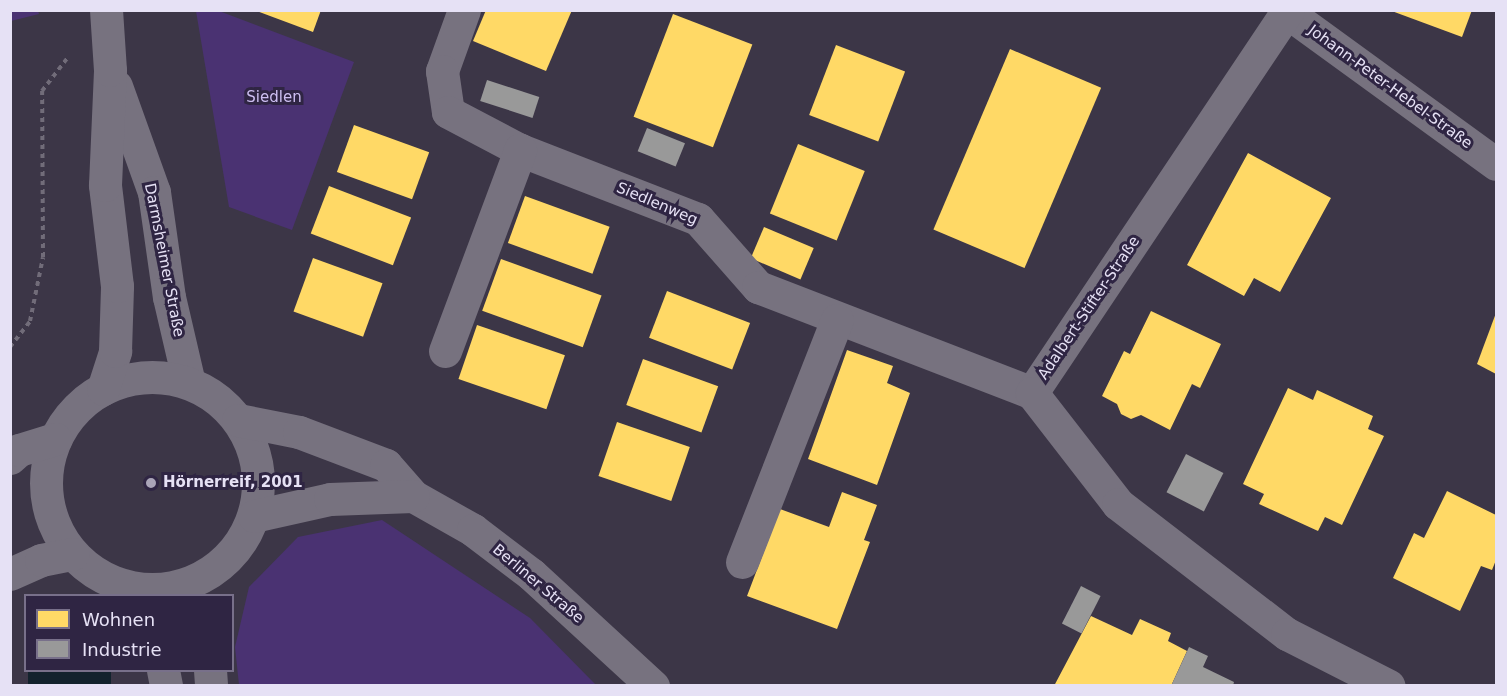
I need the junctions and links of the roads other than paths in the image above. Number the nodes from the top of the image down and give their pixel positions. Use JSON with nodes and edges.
{"nodes":[{"id":1,"x":106,"y":10,"type":"edge"},
{"id":2,"x":464,"y":10,"type":"edge"},
{"id":3,"x":1286,"y":11,"type":"edge"},
{"id":4,"x":110,"y":70,"type":"junction"},
{"id":5,"x":520,"y":150,"type":"junction"},
{"id":6,"x":1497,"y":164,"type":"edge"},
{"id":7,"x":837,"y":320,"type":"junction"},
{"id":8,"x":445,"y":351,"type":"dead end"},
{"id":9,"x":189,"y":383,"type":"junction"},
{"id":10,"x":103,"y":389,"type":"junction"},
{"id":11,"x":1032,"y":393,"type":"junction"},
{"id":12,"x":238,"y":420,"type":"junction"},
{"id":13,"x":55,"y":439,"type":"junction"},
{"id":14,"x":10,"y":458,"type":"edge"},
{"id":15,"x":413,"y":496,"type":"junction"},
{"id":16,"x":254,"y":516,"type":"junction"},
{"id":17,"x":72,"y":554,"type":"junction"},
{"id":18,"x":742,"y":562,"type":"dead end"},
{"id":19,"x":10,"y":574,"type":"edge"},
{"id":20,"x":203,"y":587,"type":"edge"},
{"id":21,"x":126,"y":591,"type":"edge"},
{"id":22,"x":653,"y":686,"type":"edge"},
{"id":23,"x":1389,"y":686,"type":"edge"}],
"edges":[{"from":1,"to":4,"type":"street","name":"Darmsheimer Straße"},
{"from":2,"to":5,"type":"street","name":"Siedlenweg"},
{"from":3,"to":6,"type":"street","name":"Johann-Peter-Hebel-Straße"},
{"from":3,"to":11,"type":"street","name":"Adalbert-Stifter-Straße"},
{"from":4,"to":9,"type":"street","name":"Darmsheimer Straße"},
{"from":4,"to":10,"type":"street","name":"Darmsheimer Straße"},
{"from":5,"to":7,"type":"street","name":"Siedlenweg"},
{"from":5,"to":8,"type":"street"},
{"from":7,"to":11,"type":"street","name":"Siedlenweg"},
{"from":7,"to":18,"type":"street"},
{"from":9,"to":10,"type":"street"},
{"from":9,"to":12,"type":"street"},
{"from":10,"to":13,"type":"street"},
{"from":11,"to":23,"type":"street","name":"Adalbert-Stifter-Straße"},
{"from":12,"to":15,"type":"street","name":"Berliner Straße"},
{"from":12,"to":16,"type":"street"},
{"from":13,"to":14,"type":"street"},
{"from":13,"to":17,"type":"street"},
{"from":15,"to":16,"type":"street"},
{"from":15,"to":22,"type":"street","name":"Berliner Straße"},
{"from":16,"to":20,"type":"street"},
{"from":17,"to":19,"type":"street"},
{"from":17,"to":21,"type":"street"},
{"from":20,"to":21,"type":"street"}]}
